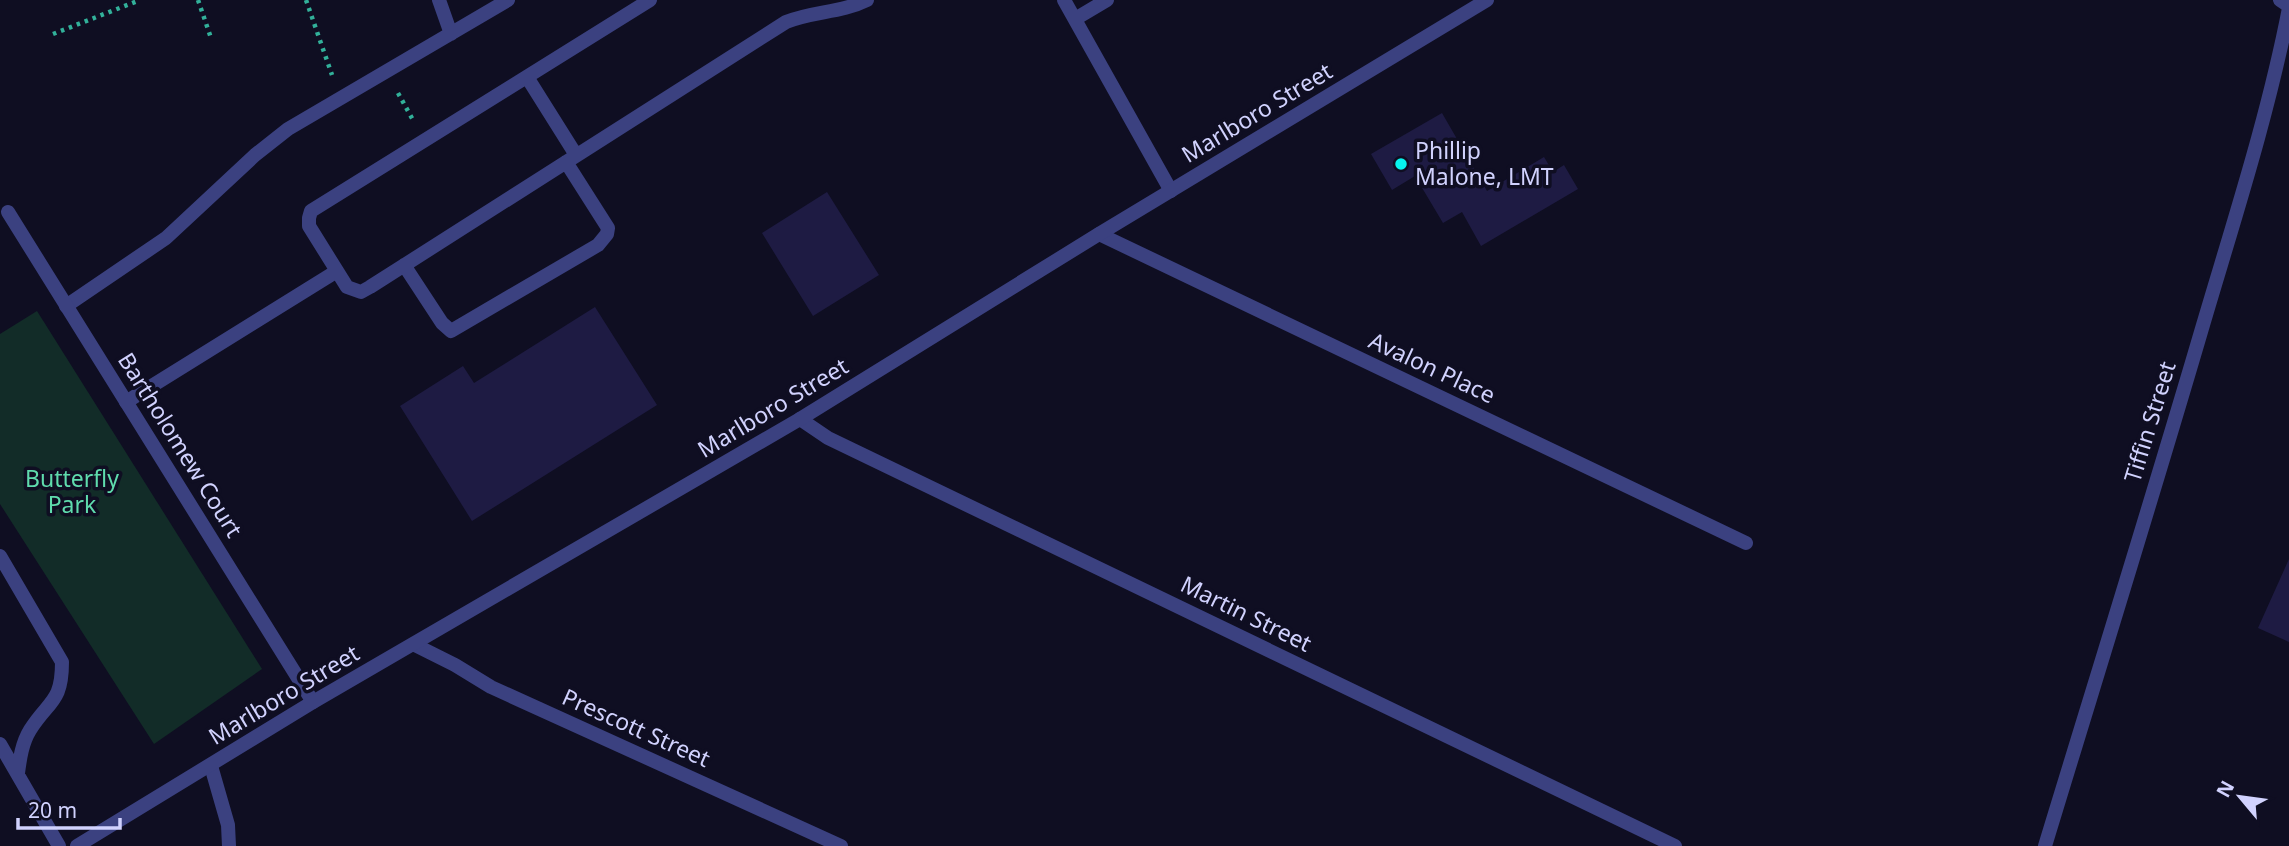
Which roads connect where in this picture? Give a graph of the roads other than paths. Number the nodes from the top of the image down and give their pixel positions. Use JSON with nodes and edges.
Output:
{"nodes":[{"id":1,"x":439,"y":0,"type":"edge"},
{"id":2,"x":508,"y":0,"type":"edge"},
{"id":3,"x":650,"y":0,"type":"edge"},
{"id":4,"x":867,"y":0,"type":"edge"},
{"id":5,"x":1064,"y":0,"type":"edge"},
{"id":6,"x":1107,"y":0,"type":"edge"},
{"id":7,"x":1487,"y":0,"type":"edge"},
{"id":8,"x":2280,"y":0,"type":"edge"},
{"id":9,"x":2289,"y":4,"type":"edge"},
{"id":10,"x":1075,"y":19,"type":"junction"},
{"id":11,"x":451,"y":34,"type":"junction"},
{"id":12,"x":527,"y":77,"type":"junction"},
{"id":13,"x":571,"y":158,"type":"junction"},
{"id":14,"x":1171,"y":191,"type":"junction"},
{"id":15,"x":8,"y":212,"type":"dead end"},
{"id":16,"x":1099,"y":234,"type":"junction"},
{"id":17,"x":404,"y":265,"type":"junction"},
{"id":18,"x":337,"y":271,"type":"junction"},
{"id":19,"x":66,"y":306,"type":"junction"},
{"id":20,"x":126,"y":402,"type":"junction"},
{"id":21,"x":800,"y":419,"type":"junction"},
{"id":22,"x":1745,"y":543,"type":"dead end"},
{"id":23,"x":0,"y":556,"type":"edge"},
{"id":24,"x":415,"y":645,"type":"junction"},
{"id":25,"x":313,"y":702,"type":"junction"},
{"id":26,"x":0,"y":744,"type":"edge"},
{"id":27,"x":211,"y":766,"type":"junction"},
{"id":28,"x":18,"y":773,"type":"junction"},
{"id":29,"x":59,"y":846,"type":"edge"},
{"id":30,"x":77,"y":846,"type":"edge"},
{"id":31,"x":229,"y":846,"type":"edge"},
{"id":32,"x":841,"y":846,"type":"edge"},
{"id":33,"x":1675,"y":846,"type":"edge"},
{"id":34,"x":2045,"y":846,"type":"edge"}],
"edges":[{"from":1,"to":11,"type":"street"},
{"from":2,"to":11,"type":"street"},
{"from":3,"to":12,"type":"street"},
{"from":4,"to":13,"type":"street"},
{"from":5,"to":10,"type":"street"},
{"from":6,"to":10,"type":"street"},
{"from":7,"to":14,"type":"street","name":"Marlboro Street"},
{"from":8,"to":9,"type":"street"},
{"from":9,"to":34,"type":"street","name":"Tiffin Street"},
{"from":10,"to":14,"type":"street"},
{"from":11,"to":19,"type":"street"},
{"from":12,"to":13,"type":"street"},
{"from":12,"to":18,"type":"street"},
{"from":13,"to":17,"type":"street"},
{"from":13,"to":17,"type":"street"},
{"from":14,"to":16,"type":"street","name":"Marlboro Street"},
{"from":15,"to":19,"type":"street","name":"Bartholomew Court"},
{"from":16,"to":21,"type":"street","name":"Marlboro Street"},
{"from":16,"to":22,"type":"street","name":"Avalon Place"},
{"from":17,"to":18,"type":"street"},
{"from":18,"to":20,"type":"street"},
{"from":19,"to":20,"type":"street","name":"Bartholomew Court"},
{"from":20,"to":25,"type":"street","name":"Bartholomew Court"},
{"from":21,"to":24,"type":"street","name":"Marlboro Street"},
{"from":21,"to":33,"type":"street","name":"Martin Street"},
{"from":23,"to":28,"type":"street"},
{"from":24,"to":25,"type":"street","name":"Marlboro Street"},
{"from":24,"to":32,"type":"street","name":"Prescott Street"},
{"from":25,"to":27,"type":"street","name":"Marlboro Street"},
{"from":26,"to":28,"type":"street"},
{"from":27,"to":30,"type":"street","name":"Marlboro Street"},
{"from":27,"to":31,"type":"street"},
{"from":28,"to":29,"type":"street"}]}
